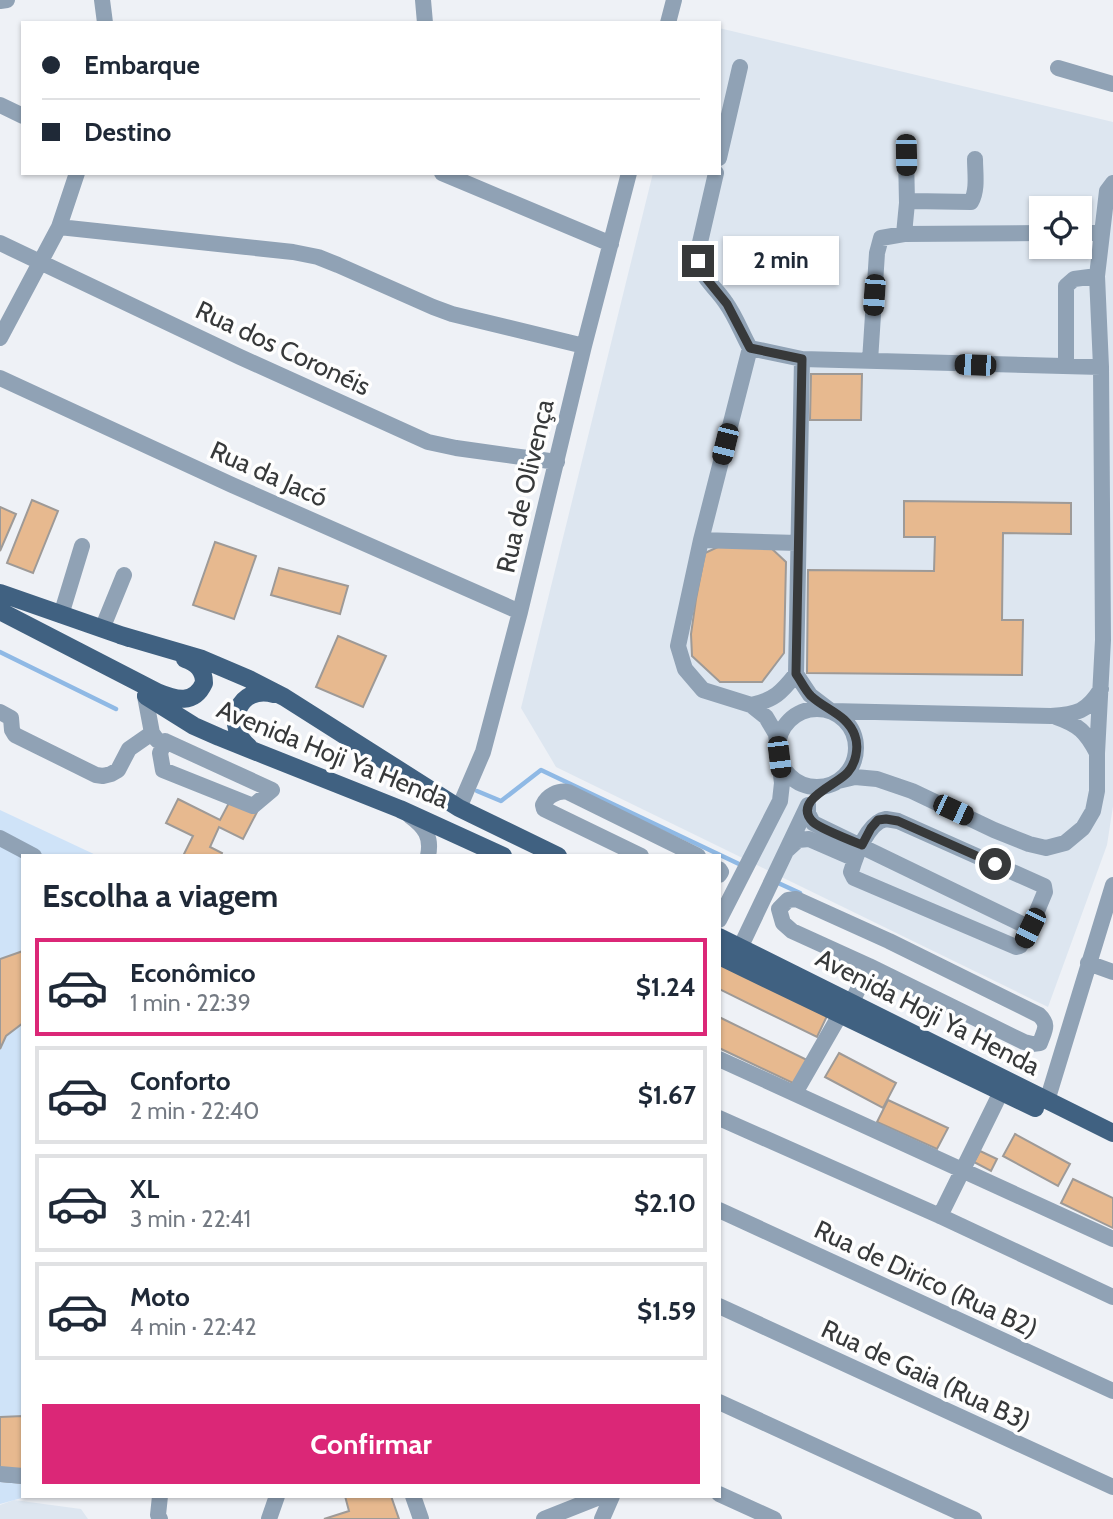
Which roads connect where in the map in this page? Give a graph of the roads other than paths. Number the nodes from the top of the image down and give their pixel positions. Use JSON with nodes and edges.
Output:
{"nodes":[{"id":1,"x":7,"y":0,"type":"edge"},
{"id":2,"x":102,"y":0,"type":"edge"},
{"id":3,"x":423,"y":0,"type":"edge"},
{"id":4,"x":674,"y":0,"type":"edge"},
{"id":5,"x":0,"y":1,"type":"edge"},
{"id":6,"x":105,"y":21,"type":"edge"},
{"id":7,"x":425,"y":21,"type":"edge"},
{"id":8,"x":669,"y":21,"type":"edge"},
{"id":9,"x":740,"y":66,"type":"dead end"},
{"id":10,"x":1058,"y":68,"type":"dead end"},
{"id":11,"x":1113,"y":85,"type":"edge"},
{"id":12,"x":0,"y":105,"type":"edge"},
{"id":13,"x":21,"y":115,"type":"edge"},
{"id":14,"x":721,"y":149,"type":"edge"},
{"id":15,"x":906,"y":155,"type":"dead end"},
{"id":16,"x":975,"y":159,"type":"dead end"},
{"id":17,"x":76,"y":175,"type":"edge"},
{"id":18,"x":447,"y":175,"type":"edge"},
{"id":19,"x":628,"y":175,"type":"edge"},
{"id":20,"x":716,"y":175,"type":"edge"},
{"id":21,"x":1113,"y":183,"type":"edge"},
{"id":22,"x":907,"y":203,"type":"junction"},
{"id":23,"x":59,"y":227,"type":"junction"},
{"id":24,"x":904,"y":233,"type":"junction"},
{"id":25,"x":1029,"y":233,"type":"edge"},
{"id":26,"x":1092,"y":233,"type":"edge"},
{"id":27,"x":1102,"y":233,"type":"junction"},
{"id":28,"x":0,"y":243,"type":"edge"},
{"id":29,"x":611,"y":244,"type":"junction"},
{"id":30,"x":40,"y":261,"type":"junction"},
{"id":31,"x":1097,"y":276,"type":"junction"},
{"id":32,"x":0,"y":338,"type":"edge"},
{"id":33,"x":584,"y":346,"type":"junction"},
{"id":34,"x":750,"y":348,"type":"junction"},
{"id":35,"x":802,"y":359,"type":"junction"},
{"id":36,"x":870,"y":362,"type":"junction"},
{"id":37,"x":1066,"y":366,"type":"junction"},
{"id":38,"x":1101,"y":367,"type":"junction"},
{"id":39,"x":0,"y":377,"type":"edge"},
{"id":40,"x":557,"y":462,"type":"junction"},
{"id":41,"x":701,"y":540,"type":"junction"},
{"id":42,"x":798,"y":543,"type":"junction"},
{"id":43,"x":82,"y":545,"type":"dead end"},
{"id":44,"x":124,"y":575,"type":"dead end"},
{"id":45,"x":0,"y":593,"type":"edge"},
{"id":46,"x":0,"y":611,"type":"edge"},
{"id":47,"x":520,"y":612,"type":"junction"},
{"id":48,"x":61,"y":615,"type":"junction"},
{"id":49,"x":102,"y":629,"type":"junction"},
{"id":50,"x":120,"y":635,"type":"junction"},
{"id":51,"x":92,"y":659,"type":"junction"},
{"id":52,"x":796,"y":674,"type":"junction"},
{"id":53,"x":1101,"y":689,"type":"junction"},
{"id":54,"x":145,"y":696,"type":"junction"},
{"id":55,"x":284,"y":697,"type":"junction"},
{"id":56,"x":751,"y":705,"type":"junction"},
{"id":57,"x":831,"y":711,"type":"junction"},
{"id":58,"x":0,"y":712,"type":"edge"},
{"id":59,"x":1051,"y":716,"type":"junction"},
{"id":60,"x":152,"y":733,"type":"junction"},
{"id":61,"x":162,"y":748,"type":"junction"},
{"id":62,"x":255,"y":752,"type":"junction"},
{"id":63,"x":1097,"y":753,"type":"junction"},
{"id":64,"x":779,"y":757,"type":"junction"},
{"id":65,"x":834,"y":783,"type":"junction"},
{"id":66,"x":808,"y":806,"type":"junction"},
{"id":67,"x":400,"y":808,"type":"junction"},
{"id":68,"x":459,"y":808,"type":"junction"},
{"id":69,"x":0,"y":838,"type":"edge"},
{"id":70,"x":469,"y":849,"type":"edge"},
{"id":71,"x":785,"y":852,"type":"junction"},
{"id":72,"x":858,"y":852,"type":"junction"},
{"id":73,"x":30,"y":854,"type":"edge"},
{"id":74,"x":428,"y":854,"type":"edge"},
{"id":75,"x":493,"y":854,"type":"edge"},
{"id":76,"x":554,"y":854,"type":"edge"},
{"id":77,"x":633,"y":854,"type":"edge"},
{"id":78,"x":694,"y":854,"type":"edge"},
{"id":79,"x":1113,"y":884,"type":"edge"},
{"id":80,"x":721,"y":916,"type":"edge"},
{"id":81,"x":1030,"y":928,"type":"junction"},
{"id":82,"x":721,"y":938,"type":"edge"},
{"id":83,"x":740,"y":948,"type":"junction"},
{"id":84,"x":721,"y":957,"type":"edge"},
{"id":85,"x":1088,"y":963,"type":"junction"},
{"id":86,"x":869,"y":966,"type":"junction"},
{"id":87,"x":1113,"y":972,"type":"edge"},
{"id":88,"x":846,"y":1008,"type":"junction"},
{"id":89,"x":721,"y":1060,"type":"edge"},
{"id":90,"x":1001,"y":1092,"type":"junction"},
{"id":91,"x":795,"y":1093,"type":"junction"},
{"id":92,"x":1047,"y":1101,"type":"junction"},
{"id":93,"x":721,"y":1119,"type":"edge"},
{"id":94,"x":1113,"y":1133,"type":"edge"},
{"id":95,"x":1113,"y":1145,"type":"edge"},
{"id":96,"x":963,"y":1170,"type":"junction"},
{"id":97,"x":721,"y":1211,"type":"edge"},
{"id":98,"x":940,"y":1216,"type":"junction"},
{"id":99,"x":1113,"y":1239,"type":"edge"},
{"id":100,"x":1113,"y":1297,"type":"edge"},
{"id":101,"x":721,"y":1307,"type":"edge"},
{"id":102,"x":1113,"y":1391,"type":"edge"},
{"id":103,"x":721,"y":1403,"type":"edge"},
{"id":104,"x":0,"y":1474,"type":"edge"},
{"id":105,"x":21,"y":1476,"type":"edge"},
{"id":106,"x":1113,"y":1487,"type":"edge"},
{"id":107,"x":721,"y":1495,"type":"edge"},
{"id":108,"x":160,"y":1498,"type":"edge"},
{"id":109,"x":276,"y":1498,"type":"edge"},
{"id":110,"x":414,"y":1498,"type":"edge"},
{"id":111,"x":597,"y":1498,"type":"edge"},
{"id":112,"x":611,"y":1498,"type":"edge"},
{"id":113,"x":160,"y":1519,"type":"edge"},
{"id":114,"x":269,"y":1519,"type":"edge"},
{"id":115,"x":421,"y":1519,"type":"edge"},
{"id":116,"x":544,"y":1519,"type":"edge"},
{"id":117,"x":603,"y":1519,"type":"edge"},
{"id":118,"x":774,"y":1519,"type":"edge"},
{"id":119,"x":974,"y":1519,"type":"edge"}],
"edges":[{"from":1,"to":5,"type":"street"},
{"from":2,"to":6,"type":"street"},
{"from":3,"to":7,"type":"street"},
{"from":4,"to":8,"type":"street"},
{"from":9,"to":14,"type":"street"},
{"from":10,"to":11,"type":"street"},
{"from":12,"to":13,"type":"street"},
{"from":15,"to":22,"type":"street"},
{"from":16,"to":22,"type":"street"},
{"from":17,"to":23,"type":"street"},
{"from":18,"to":29,"type":"street"},
{"from":19,"to":29,"type":"street","name":"Rua de Olivença"},
{"from":20,"to":34,"type":"street"},
{"from":21,"to":27,"type":"street"},
{"from":22,"to":24,"type":"street"},
{"from":23,"to":30,"type":"street"},
{"from":23,"to":33,"type":"street"},
{"from":24,"to":25,"type":"street"},
{"from":24,"to":36,"type":"street"},
{"from":26,"to":27,"type":"street"},
{"from":27,"to":31,"type":"street"},
{"from":28,"to":30,"type":"street","name":"Rua dos Coronéis"},
{"from":29,"to":33,"type":"street","name":"Rua de Olivença"},
{"from":30,"to":32,"type":"street"},
{"from":30,"to":40,"type":"street","name":"Rua dos Coronéis"},
{"from":31,"to":37,"type":"street"},
{"from":31,"to":38,"type":"street"},
{"from":33,"to":40,"type":"street","name":"Rua de Olivença"},
{"from":34,"to":35,"type":"street"},
{"from":34,"to":41,"type":"street"},
{"from":35,"to":36,"type":"street"},
{"from":35,"to":42,"type":"street"},
{"from":36,"to":37,"type":"street"},
{"from":37,"to":38,"type":"street"},
{"from":38,"to":53,"type":"street"},
{"from":39,"to":47,"type":"street","name":"Rua da Jacó"},
{"from":40,"to":47,"type":"street","name":"Rua de Olivença"},
{"from":41,"to":42,"type":"street"},
{"from":41,"to":56,"type":"street"},
{"from":42,"to":52,"type":"street"},
{"from":43,"to":48,"type":"street"},
{"from":44,"to":49,"type":"street"},
{"from":45,"to":48,"type":"main road"},
{"from":46,"to":51,"type":"main road"},
{"from":47,"to":68,"type":"street","name":"Rua de Olivença"},
{"from":48,"to":49,"type":"main road"},
{"from":49,"to":50,"type":"main road"},
{"from":50,"to":51,"type":"main road"},
{"from":50,"to":55,"type":"main road","name":"Avenida Hoji Ya Henda"},
{"from":51,"to":54,"type":"main road","name":"Avenida Hoji Ya Henda"},
{"from":52,"to":56,"type":"street"},
{"from":52,"to":57,"type":"street"},
{"from":53,"to":59,"type":"street"},
{"from":53,"to":63,"type":"street"},
{"from":54,"to":60,"type":"street"},
{"from":54,"to":62,"type":"main road","name":"Avenida Hoji Ya Henda"},
{"from":55,"to":62,"type":"main road"},
{"from":55,"to":68,"type":"main road","name":"Avenida Hoji Ya Henda"},
{"from":56,"to":64,"type":"street"},
{"from":57,"to":59,"type":"street"},
{"from":57,"to":64,"type":"street"},
{"from":57,"to":65,"type":"street"},
{"from":58,"to":60,"type":"street"},
{"from":59,"to":63,"type":"street"},
{"from":60,"to":61,"type":"street"},
{"from":61,"to":61,"type":"street"},
{"from":62,"to":67,"type":"main road","name":"Avenida Hoji Ya Henda"},
{"from":63,"to":65,"type":"street"},
{"from":64,"to":65,"type":"street"},
{"from":64,"to":80,"type":"street"},
{"from":65,"to":66,"type":"street"},
{"from":66,"to":71,"type":"street"},
{"from":66,"to":72,"type":"street"},
{"from":67,"to":70,"type":"main road","name":"Avenida Hoji Ya Henda"},
{"from":67,"to":74,"type":"street"},
{"from":68,"to":76,"type":"main road","name":"Avenida Hoji Ya Henda"},
{"from":69,"to":73,"type":"street"},
{"from":70,"to":75,"type":"main road","name":"Avenida Hoji Ya Henda"},
{"from":71,"to":72,"type":"street"},
{"from":71,"to":83,"type":"street"},
{"from":72,"to":81,"type":"street"},
{"from":72,"to":81,"type":"street"},
{"from":72,"to":81,"type":"street"},
{"from":77,"to":78,"type":"street"},
{"from":79,"to":85,"type":"street"},
{"from":82,"to":83,"type":"main road","name":"Avenida Hoji Ya Henda"},
{"from":83,"to":88,"type":"main road","name":"Avenida Hoji Ya Henda"},
{"from":84,"to":88,"type":"main road","name":"Avenida Hoji Ya Henda"},
{"from":85,"to":87,"type":"street"},
{"from":85,"to":92,"type":"street"},
{"from":86,"to":86,"type":"street"},
{"from":86,"to":88,"type":"street"},
{"from":88,"to":90,"type":"main road","name":"Avenida Hoji Ya Henda"},
{"from":88,"to":91,"type":"street"},
{"from":88,"to":92,"type":"main road","name":"Avenida Hoji Ya Henda"},
{"from":89,"to":91,"type":"street"},
{"from":90,"to":95,"type":"main road","name":"Avenida Hoji Ya Henda"},
{"from":90,"to":96,"type":"street"},
{"from":91,"to":96,"type":"street"},
{"from":92,"to":94,"type":"main road","name":"Avenida Hoji Ya Henda"},
{"from":93,"to":98,"type":"street"},
{"from":96,"to":98,"type":"street"},
{"from":96,"to":99,"type":"street"},
{"from":97,"to":102,"type":"street","name":"Rua de Dirico (Rua B2)"},
{"from":98,"to":100,"type":"street"},
{"from":101,"to":106,"type":"street","name":"Rua de Gaia (Rua B3)"},
{"from":103,"to":119,"type":"street"},
{"from":104,"to":105,"type":"street"},
{"from":107,"to":118,"type":"street"},
{"from":108,"to":113,"type":"street"},
{"from":109,"to":114,"type":"street"},
{"from":110,"to":115,"type":"street"},
{"from":111,"to":116,"type":"street"},
{"from":112,"to":117,"type":"street"}]}
